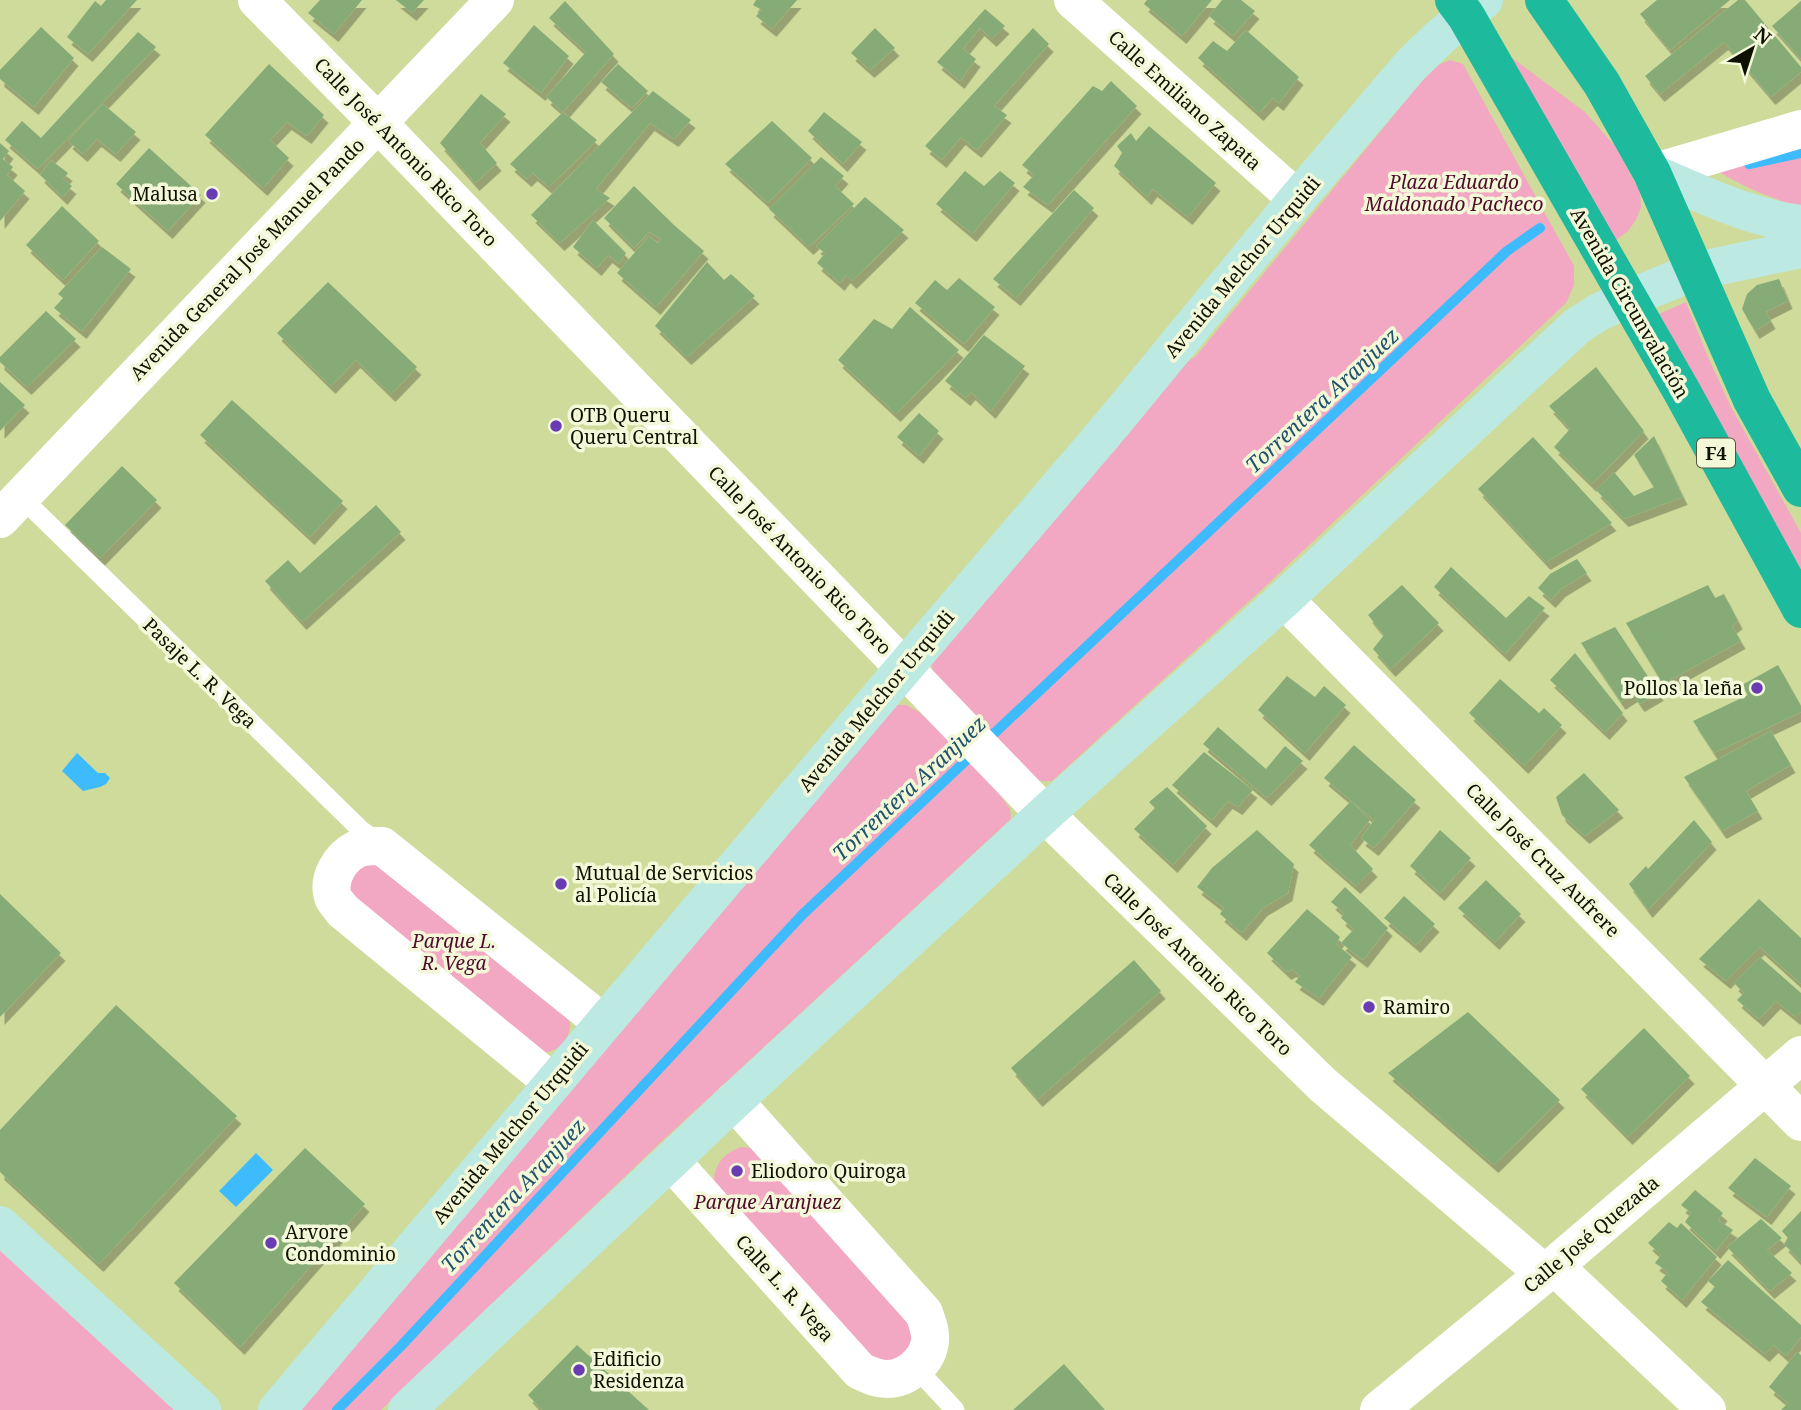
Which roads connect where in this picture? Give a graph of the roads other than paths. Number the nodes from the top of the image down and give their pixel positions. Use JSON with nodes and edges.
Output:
{"nodes":[{"id":1,"x":257,"y":0,"type":"edge"},
{"id":2,"x":495,"y":0,"type":"edge"},
{"id":3,"x":1073,"y":0,"type":"edge"},
{"id":4,"x":1544,"y":0,"type":"edge"},
{"id":5,"x":1468,"y":5,"type":"edge"},
{"id":6,"x":377,"y":122,"type":"junction"},
{"id":7,"x":1801,"y":129,"type":"edge"},
{"id":8,"x":1652,"y":173,"type":"junction"},
{"id":9,"x":1297,"y":199,"type":"junction"},
{"id":10,"x":1801,"y":224,"type":"edge"},
{"id":11,"x":1801,"y":249,"type":"edge"},
{"id":12,"x":1696,"y":271,"type":"junction"},
{"id":13,"x":1628,"y":299,"type":"junction"},
{"id":14,"x":1801,"y":488,"type":"edge"},
{"id":15,"x":10,"y":508,"type":"edge"},
{"id":16,"x":1284,"y":599,"type":"junction"},
{"id":17,"x":1801,"y":609,"type":"edge"},
{"id":18,"x":904,"y":668,"type":"junction"},
{"id":19,"x":1045,"y":814,"type":"junction"},
{"id":20,"x":382,"y":846,"type":"junction"},
{"id":21,"x":603,"y":1023,"type":"junction"},
{"id":22,"x":1801,"y":1055,"type":"edge"},
{"id":23,"x":553,"y":1083,"type":"junction"},
{"id":24,"x":1765,"y":1085,"type":"junction"},
{"id":25,"x":734,"y":1101,"type":"junction"},
{"id":26,"x":1801,"y":1122,"type":"edge"},
{"id":27,"x":671,"y":1161,"type":"junction"},
{"id":28,"x":0,"y":1225,"type":"edge"},
{"id":29,"x":1550,"y":1270,"type":"junction"},
{"id":30,"x":916,"y":1368,"type":"junction"},
{"id":31,"x":202,"y":1410,"type":"edge"},
{"id":32,"x":277,"y":1410,"type":"edge"},
{"id":33,"x":407,"y":1410,"type":"edge"},
{"id":34,"x":955,"y":1410,"type":"edge"},
{"id":35,"x":1379,"y":1410,"type":"edge"},
{"id":36,"x":1707,"y":1410,"type":"edge"}],
"edges":[{"from":1,"to":6,"type":"street","name":"Calle José Antonio Rico Toro"},
{"from":2,"to":6,"type":"street","name":"Avenida General José Manuel Pando"},
{"from":3,"to":9,"type":"street","name":"Calle Emiliano Zapata"},
{"from":4,"to":8,"type":"highway"},
{"from":5,"to":9,"type":"main road","name":"Avenida Melchor Urquidi"},
{"from":5,"to":13,"type":"highway","name":"Avenida Circunvalación","number":"F4"},
{"from":6,"to":15,"type":"street","name":"Avenida General José Manuel Pando"},
{"from":6,"to":18,"type":"street","name":"Calle José Antonio Rico Toro"},
{"from":7,"to":8,"type":"street"},
{"from":8,"to":10,"type":"main road"},
{"from":8,"to":12,"type":"highway"},
{"from":9,"to":18,"type":"main road","name":"Avenida Melchor Urquidi"},
{"from":11,"to":12,"type":"main road"},
{"from":12,"to":13,"type":"main road"},
{"from":12,"to":14,"type":"highway"},
{"from":13,"to":16,"type":"main road"},
{"from":13,"to":17,"type":"highway","name":"Avenida Circunvalación","number":"F4"},
{"from":15,"to":20,"type":"lane","name":"Pasaje L. R. Vega"},
{"from":16,"to":19,"type":"main road"},
{"from":16,"to":24,"type":"street","name":"Calle José Cruz Aufrere"},
{"from":18,"to":19,"type":"street","name":"Calle José Antonio Rico Toro"},
{"from":18,"to":21,"type":"main road","name":"Avenida Melchor Urquidi"},
{"from":19,"to":25,"type":"main road"},
{"from":19,"to":29,"type":"street","name":"Calle José Antonio Rico Toro"},
{"from":20,"to":21,"type":"street"},
{"from":20,"to":23,"type":"street"},
{"from":21,"to":23,"type":"main road","name":"Avenida Melchor Urquidi"},
{"from":22,"to":24,"type":"street","name":"Calle José Quezada"},
{"from":23,"to":32,"type":"main road","name":"Avenida Melchor Urquidi"},
{"from":24,"to":26,"type":"street","name":"Calle José Cruz Aufrere"},
{"from":24,"to":29,"type":"street","name":"Calle José Quezada"},
{"from":25,"to":27,"type":"main road"},
{"from":25,"to":30,"type":"street"},
{"from":27,"to":30,"type":"street","name":"Calle L. R. Vega"},
{"from":27,"to":33,"type":"main road"},
{"from":28,"to":31,"type":"main road"},
{"from":29,"to":35,"type":"street","name":"Calle José Quezada"},
{"from":29,"to":36,"type":"street","name":"Calle José Antonio Rico Toro"},
{"from":30,"to":34,"type":"lane"}]}
